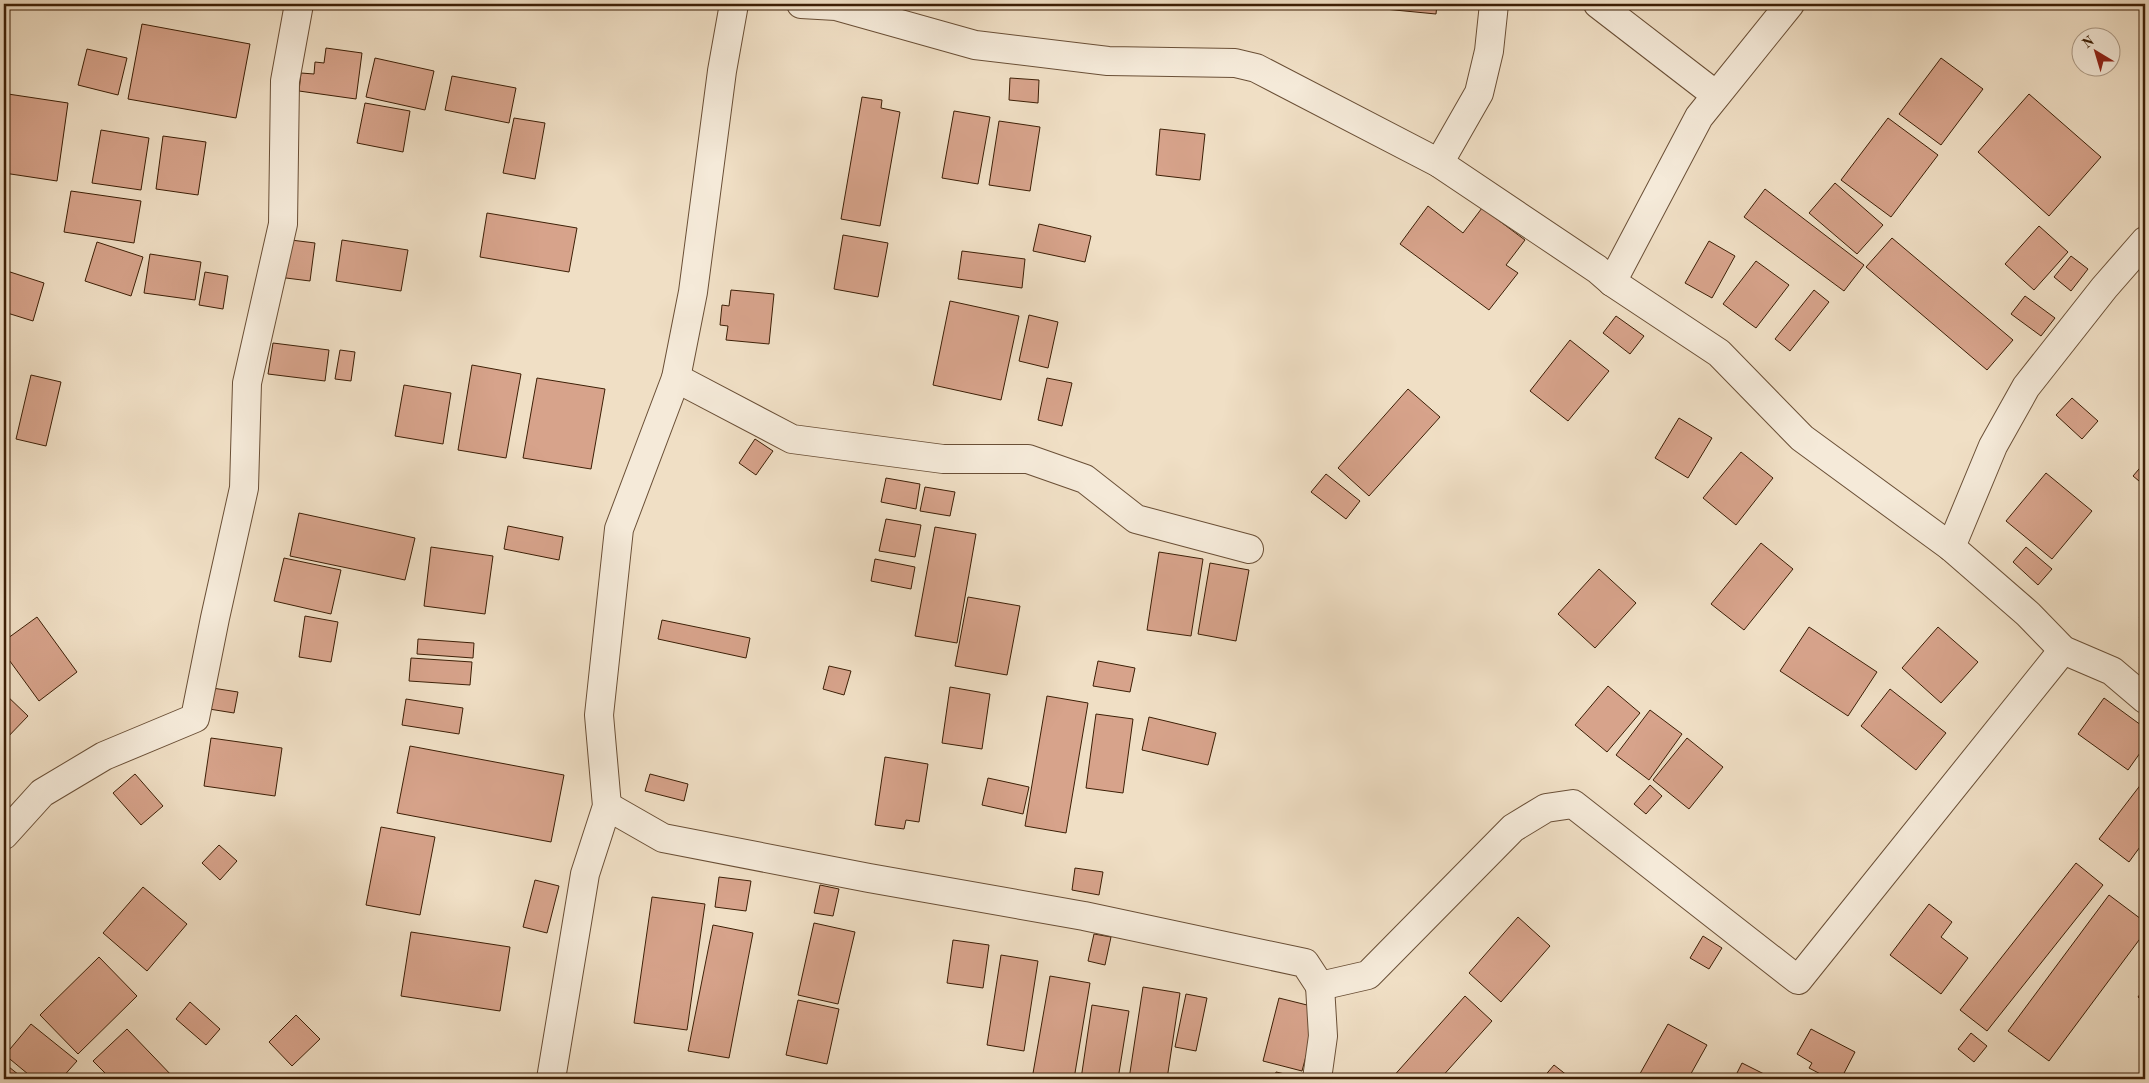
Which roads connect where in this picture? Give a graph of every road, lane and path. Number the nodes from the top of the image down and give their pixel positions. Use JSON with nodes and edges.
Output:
{"nodes":[{"id":1,"x":300,"y":4,"type":"edge"},
{"id":2,"x":734,"y":4,"type":"edge"},
{"id":3,"x":801,"y":4,"type":"edge"},
{"id":4,"x":1494,"y":4,"type":"edge"},
{"id":5,"x":1598,"y":4,"type":"edge"},
{"id":6,"x":1790,"y":4,"type":"edge"},
{"id":7,"x":1716,"y":95,"type":"junction"},
{"id":8,"x":1439,"y":163,"type":"junction"},
{"id":9,"x":2145,"y":241,"type":"edge"},
{"id":10,"x":1612,"y":282,"type":"junction"},
{"id":11,"x":676,"y":378,"type":"junction"},
{"id":12,"x":1951,"y":547,"type":"junction"},
{"id":13,"x":1249,"y":549,"type":"dead end"},
{"id":14,"x":2063,"y":650,"type":"junction"},
{"id":15,"x":2145,"y":700,"type":"edge"},
{"id":16,"x":607,"y":806,"type":"junction"},
{"id":17,"x":4,"y":835,"type":"edge"},
{"id":18,"x":1320,"y":986,"type":"junction"},
{"id":19,"x":551,"y":1079,"type":"edge"},
{"id":20,"x":1317,"y":1079,"type":"edge"}],
"edges":[{"from":1,"to":17,"type":"street"},
{"from":2,"to":11,"type":"street"},
{"from":3,"to":8,"type":"street"},
{"from":4,"to":8,"type":"street"},
{"from":5,"to":7,"type":"street"},
{"from":6,"to":7,"type":"street"},
{"from":7,"to":10,"type":"street"},
{"from":8,"to":10,"type":"street"},
{"from":9,"to":12,"type":"street"},
{"from":10,"to":12,"type":"street"},
{"from":11,"to":13,"type":"street"},
{"from":11,"to":16,"type":"street"},
{"from":12,"to":14,"type":"street"},
{"from":14,"to":15,"type":"street"},
{"from":14,"to":18,"type":"street"},
{"from":16,"to":18,"type":"street"},
{"from":16,"to":19,"type":"street"},
{"from":18,"to":20,"type":"street"}]}
